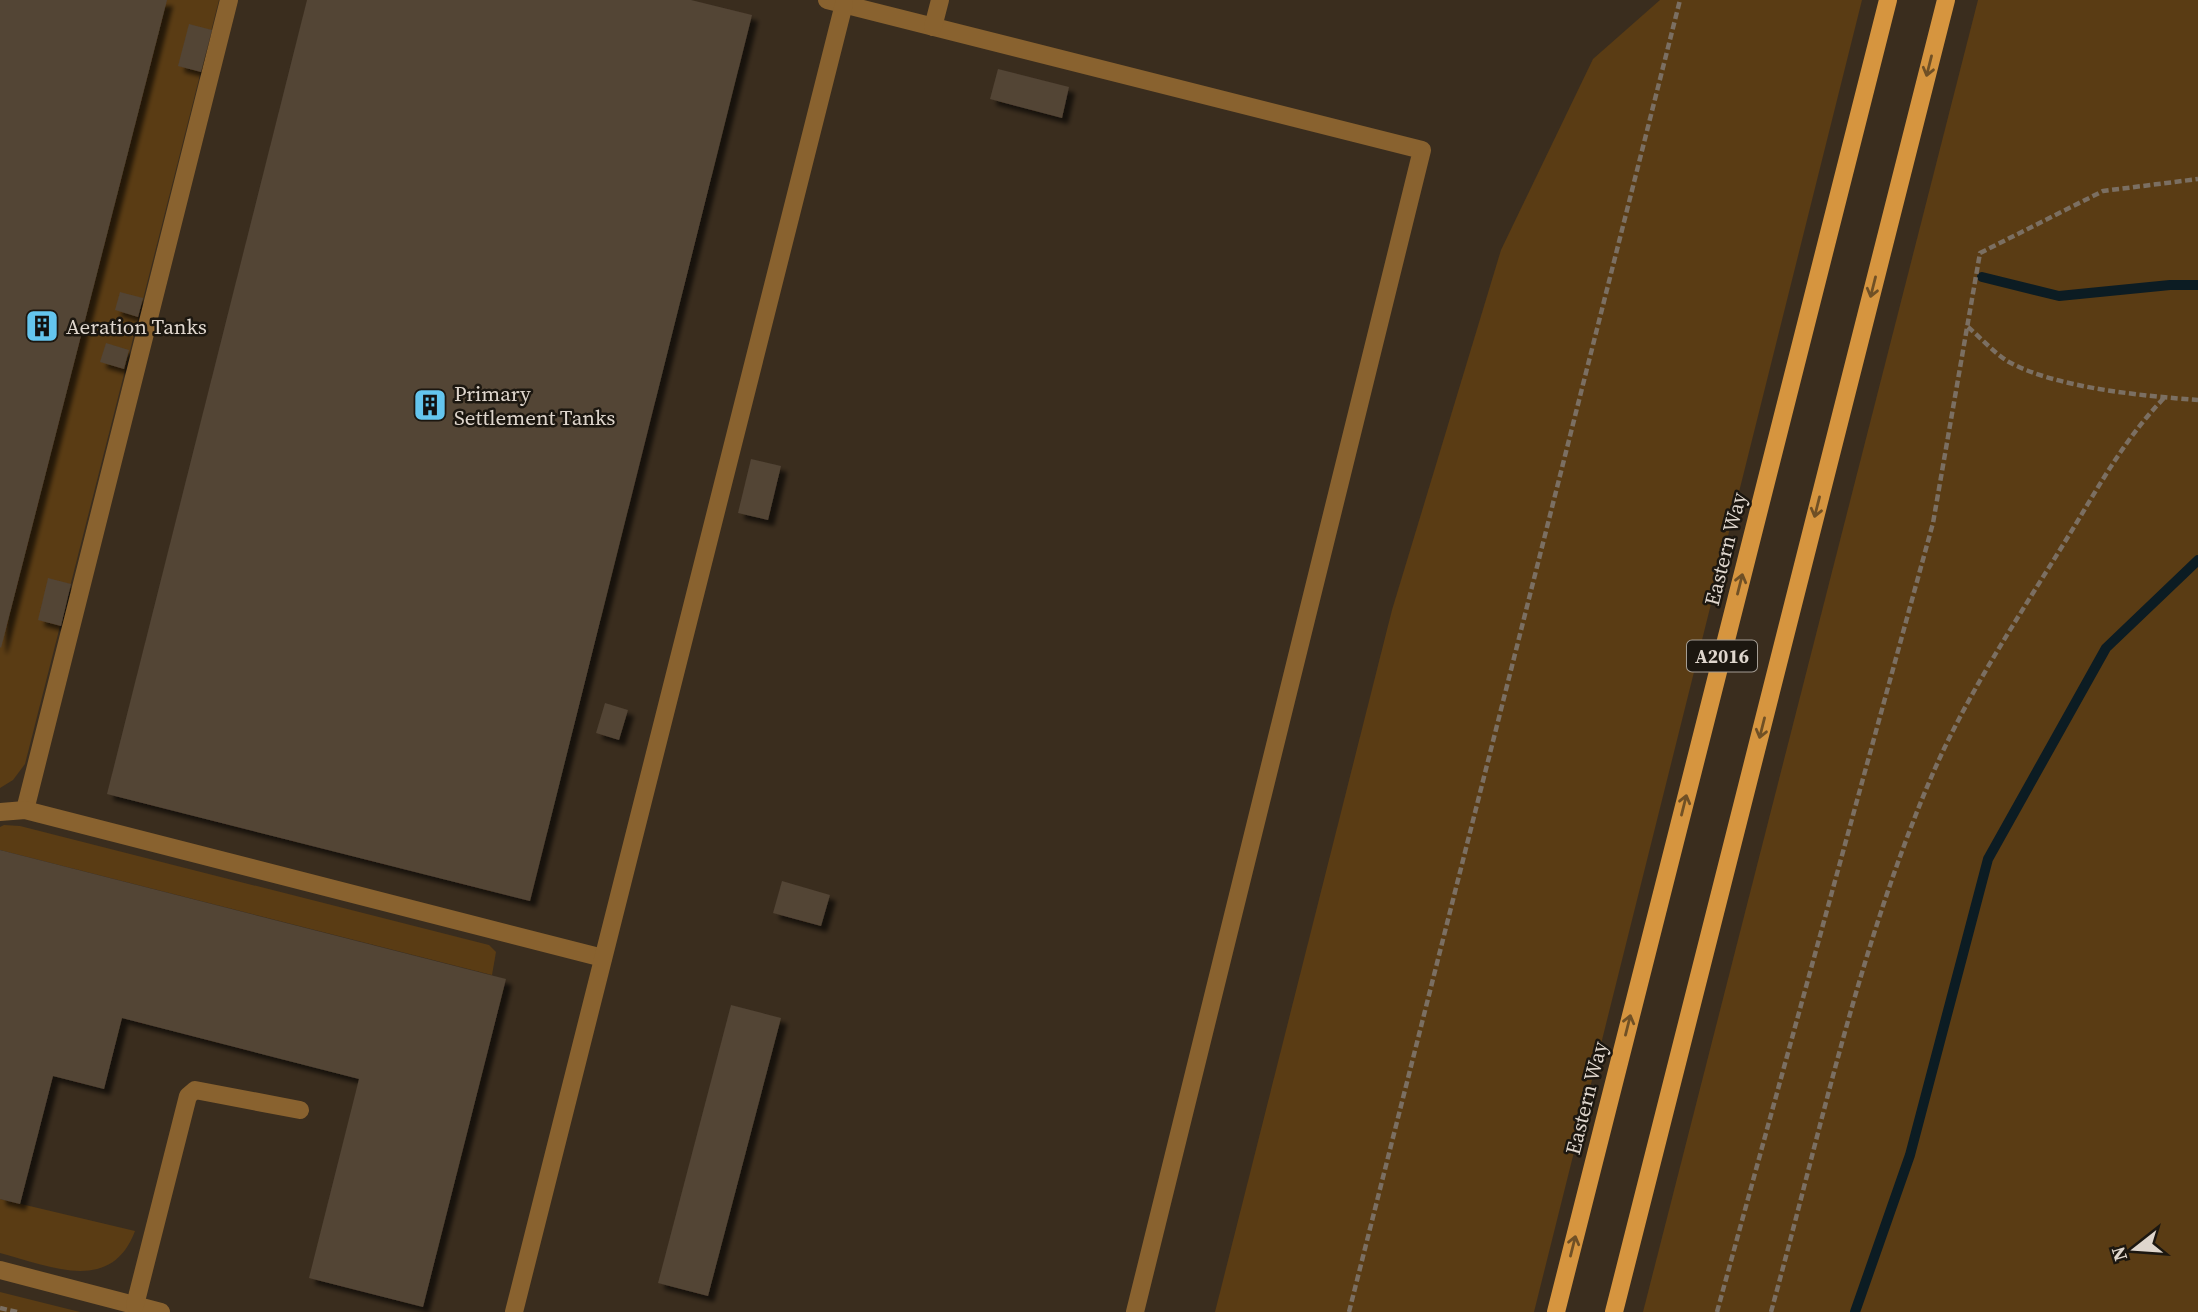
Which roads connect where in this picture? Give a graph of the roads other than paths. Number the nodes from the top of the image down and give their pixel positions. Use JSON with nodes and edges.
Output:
{"nodes":[{"id":1,"x":229,"y":0,"type":"edge"},
{"id":2,"x":940,"y":0,"type":"edge"},
{"id":3,"x":1888,"y":0,"type":"edge"},
{"id":4,"x":1946,"y":0,"type":"edge"},
{"id":5,"x":836,"y":2,"type":"edge"},
{"id":6,"x":933,"y":27,"type":"junction"},
{"id":7,"x":25,"y":810,"type":"junction"},
{"id":8,"x":0,"y":812,"type":"edge"},
{"id":9,"x":603,"y":958,"type":"junction"},
{"id":10,"x":300,"y":1110,"type":"dead end"},
{"id":11,"x":0,"y":1270,"type":"edge"},
{"id":12,"x":135,"y":1305,"type":"junction"},
{"id":13,"x":161,"y":1312,"type":"edge"},
{"id":14,"x":514,"y":1312,"type":"edge"},
{"id":15,"x":1135,"y":1312,"type":"edge"},
{"id":16,"x":1556,"y":1312,"type":"edge"},
{"id":17,"x":1614,"y":1312,"type":"edge"}],
"edges":[{"from":1,"to":7,"type":"lane"},
{"from":2,"to":6,"type":"lane"},
{"from":16,"to":3,"type":"main road","name":"Eastern Way","number":"A2016","one_way":true},
{"from":4,"to":17,"type":"main road","number":"A2016","one_way":true},
{"from":5,"to":6,"type":"lane"},
{"from":5,"to":9,"type":"lane"},
{"from":6,"to":15,"type":"lane"},
{"from":7,"to":8,"type":"lane"},
{"from":7,"to":9,"type":"lane"},
{"from":9,"to":14,"type":"lane"},
{"from":10,"to":12,"type":"lane"},
{"from":11,"to":12,"type":"lane"},
{"from":12,"to":13,"type":"lane"}]}
